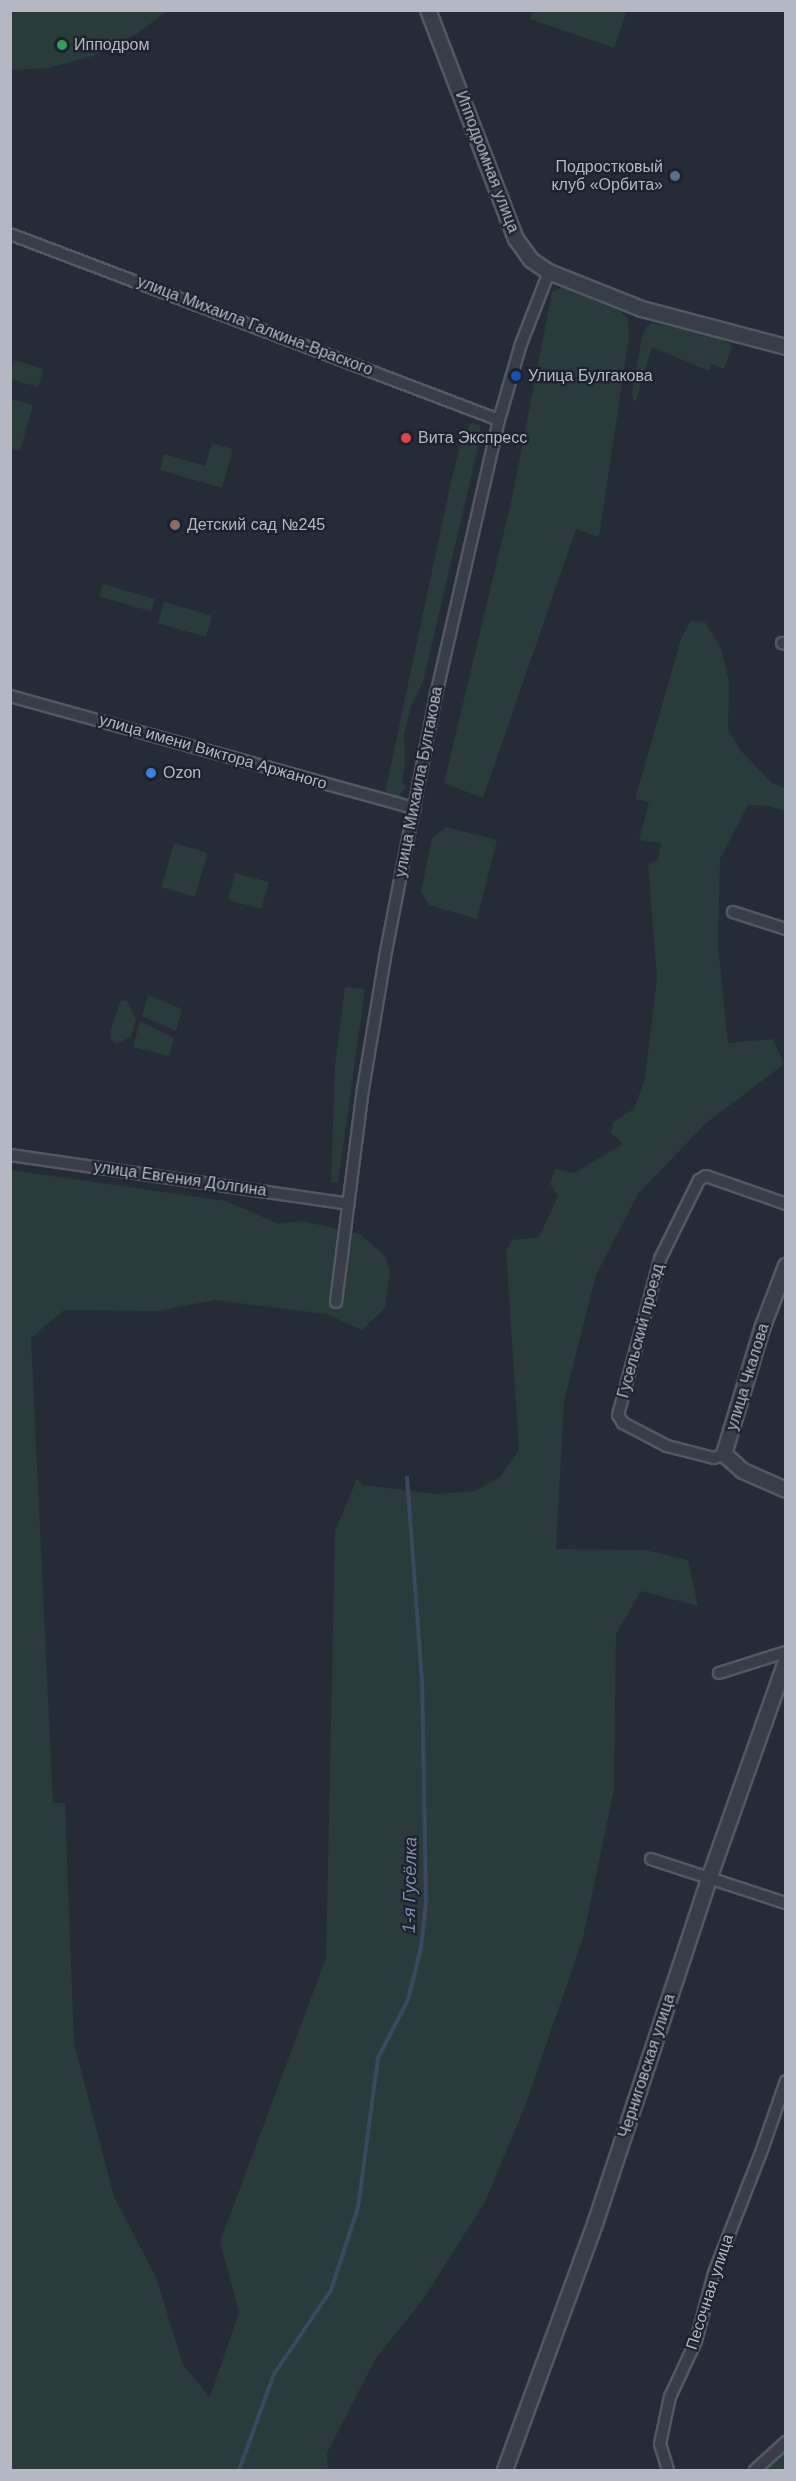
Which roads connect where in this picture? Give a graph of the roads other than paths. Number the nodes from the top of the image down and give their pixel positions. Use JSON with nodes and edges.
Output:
{"nodes":[{"id":1,"x":428,"y":10,"type":"edge"},
{"id":2,"x":10,"y":234,"type":"edge"},
{"id":3,"x":549,"y":272,"type":"junction"},
{"id":4,"x":786,"y":347,"type":"edge"},
{"id":5,"x":499,"y":420,"type":"junction"},
{"id":6,"x":10,"y":696,"type":"edge"},
{"id":7,"x":415,"y":808,"type":"junction"},
{"id":8,"x":733,"y":912,"type":"dead end"},
{"id":9,"x":786,"y":929,"type":"edge"},
{"id":10,"x":10,"y":1155,"type":"edge"},
{"id":11,"x":348,"y":1203,"type":"junction"},
{"id":12,"x":786,"y":1204,"type":"edge"},
{"id":13,"x":786,"y":1266,"type":"edge"},
{"id":14,"x":336,"y":1302,"type":"dead end"},
{"id":15,"x":724,"y":1454,"type":"junction"},
{"id":16,"x":786,"y":1490,"type":"edge"},
{"id":17,"x":786,"y":1652,"type":"edge"},
{"id":18,"x":786,"y":1660,"type":"edge"},
{"id":19,"x":719,"y":1673,"type":"dead end"},
{"id":20,"x":651,"y":1859,"type":"dead end"},
{"id":21,"x":709,"y":1879,"type":"junction"},
{"id":22,"x":786,"y":1903,"type":"edge"},
{"id":23,"x":786,"y":2081,"type":"edge"},
{"id":24,"x":786,"y":2442,"type":"edge"},
{"id":25,"x":505,"y":2470,"type":"edge"},
{"id":26,"x":668,"y":2470,"type":"edge"},
{"id":27,"x":755,"y":2470,"type":"edge"}],
"edges":[{"from":1,"to":3,"type":"street","name":"Ипподромная улица"},
{"from":2,"to":5,"type":"street","name":"улица Михаила Галкина-Враского"},
{"from":3,"to":4,"type":"street","name":"Ипподромная улица"},
{"from":3,"to":5,"type":"street","name":"улица Михаила Булгакова"},
{"from":5,"to":7,"type":"street","name":"улица Михаила Булгакова"},
{"from":6,"to":7,"type":"street","name":"улица имени Виктора Аржаного"},
{"from":7,"to":11,"type":"street","name":"улица Михаила Булгакова"},
{"from":8,"to":9,"type":"street"},
{"from":10,"to":11,"type":"street","name":"улица Евгения Долгина"},
{"from":11,"to":14,"type":"street","name":"улица Михаила Булгакова"},
{"from":12,"to":15,"type":"street","name":"Гусельский проезд"},
{"from":13,"to":15,"type":"street","name":"улица Чкалова"},
{"from":15,"to":16,"type":"street"},
{"from":17,"to":19,"type":"street"},
{"from":18,"to":21,"type":"street","name":"Черниговская улица"},
{"from":20,"to":21,"type":"street"},
{"from":21,"to":22,"type":"street"},
{"from":21,"to":25,"type":"street","name":"Черниговская улица"},
{"from":23,"to":26,"type":"street","name":"Песочная улица"},
{"from":24,"to":27,"type":"street"}]}
